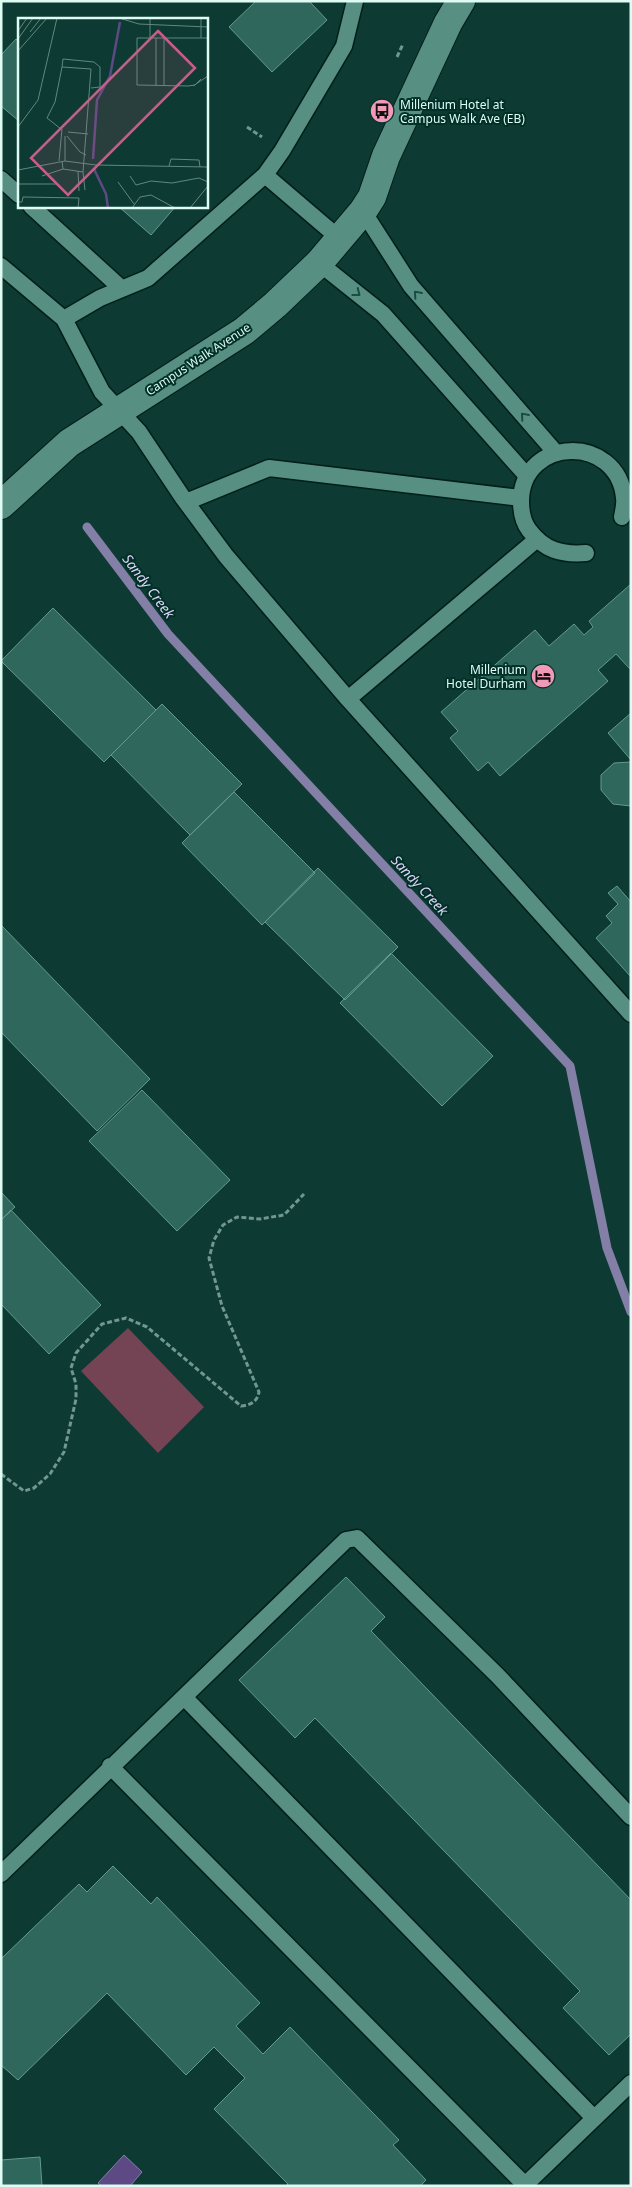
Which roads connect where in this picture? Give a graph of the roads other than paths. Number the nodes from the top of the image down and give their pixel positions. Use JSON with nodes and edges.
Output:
{"nodes":[{"id":1,"x":356,"y":1,"type":"edge"},
{"id":2,"x":461,"y":1,"type":"edge"},
{"id":3,"x":265,"y":175,"type":"junction"},
{"id":4,"x":1,"y":179,"type":"edge"},
{"id":5,"x":18,"y":194,"type":"edge"},
{"id":6,"x":33,"y":208,"type":"edge"},
{"id":7,"x":363,"y":211,"type":"junction"},
{"id":8,"x":340,"y":239,"type":"junction"},
{"id":9,"x":319,"y":263,"type":"junction"},
{"id":10,"x":1,"y":266,"type":"edge"},
{"id":11,"x":122,"y":288,"type":"junction"},
{"id":12,"x":64,"y":320,"type":"junction"},
{"id":13,"x":118,"y":411,"type":"junction"},
{"id":14,"x":556,"y":453,"type":"junction"},
{"id":15,"x":527,"y":476,"type":"junction"},
{"id":16,"x":521,"y":498,"type":"junction"},
{"id":17,"x":186,"y":502,"type":"junction"},
{"id":18,"x":1,"y":505,"type":"edge"},
{"id":19,"x":625,"y":510,"type":"edge"},
{"id":20,"x":536,"y":540,"type":"junction"},
{"id":21,"x":586,"y":552,"type":"dead end"},
{"id":22,"x":348,"y":699,"type":"junction"},
{"id":23,"x":631,"y":1014,"type":"edge"},
{"id":24,"x":184,"y":1698,"type":"junction"},
{"id":25,"x":110,"y":1766,"type":"junction"},
{"id":26,"x":631,"y":1817,"type":"edge"},
{"id":27,"x":1,"y":1874,"type":"edge"},
{"id":28,"x":631,"y":2083,"type":"edge"},
{"id":29,"x":594,"y":2118,"type":"junction"},
{"id":30,"x":525,"y":2185,"type":"edge"}],
"edges":[{"from":1,"to":3,"type":"lane"},
{"from":2,"to":7,"type":"street","name":"Campus Walk Avenue"},
{"from":3,"to":8,"type":"lane"},
{"from":3,"to":11,"type":"lane"},
{"from":4,"to":5,"type":"lane"},
{"from":6,"to":11,"type":"lane"},
{"from":7,"to":8,"type":"street","name":"Campus Walk Avenue"},
{"from":14,"to":7,"type":"lane","one_way":true},
{"from":8,"to":9,"type":"street","name":"Campus Walk Avenue"},
{"from":9,"to":13,"type":"street","name":"Campus Walk Avenue"},
{"from":9,"to":15,"type":"lane","one_way":true},
{"from":10,"to":12,"type":"lane"},
{"from":11,"to":12,"type":"lane"},
{"from":12,"to":13,"type":"lane"},
{"from":13,"to":17,"type":"lane"},
{"from":13,"to":18,"type":"street","name":"Campus Walk Avenue"},
{"from":14,"to":15,"type":"lane"},
{"from":14,"to":19,"type":"lane"},
{"from":15,"to":16,"type":"lane"},
{"from":16,"to":17,"type":"lane"},
{"from":16,"to":20,"type":"lane"},
{"from":17,"to":22,"type":"lane"},
{"from":20,"to":21,"type":"lane"},
{"from":20,"to":22,"type":"lane"},
{"from":22,"to":23,"type":"lane"},
{"from":24,"to":25,"type":"lane"},
{"from":24,"to":26,"type":"lane"},
{"from":24,"to":29,"type":"lane"},
{"from":25,"to":27,"type":"lane"},
{"from":25,"to":30,"type":"lane"},
{"from":28,"to":29,"type":"lane"},
{"from":29,"to":30,"type":"lane"}]}
